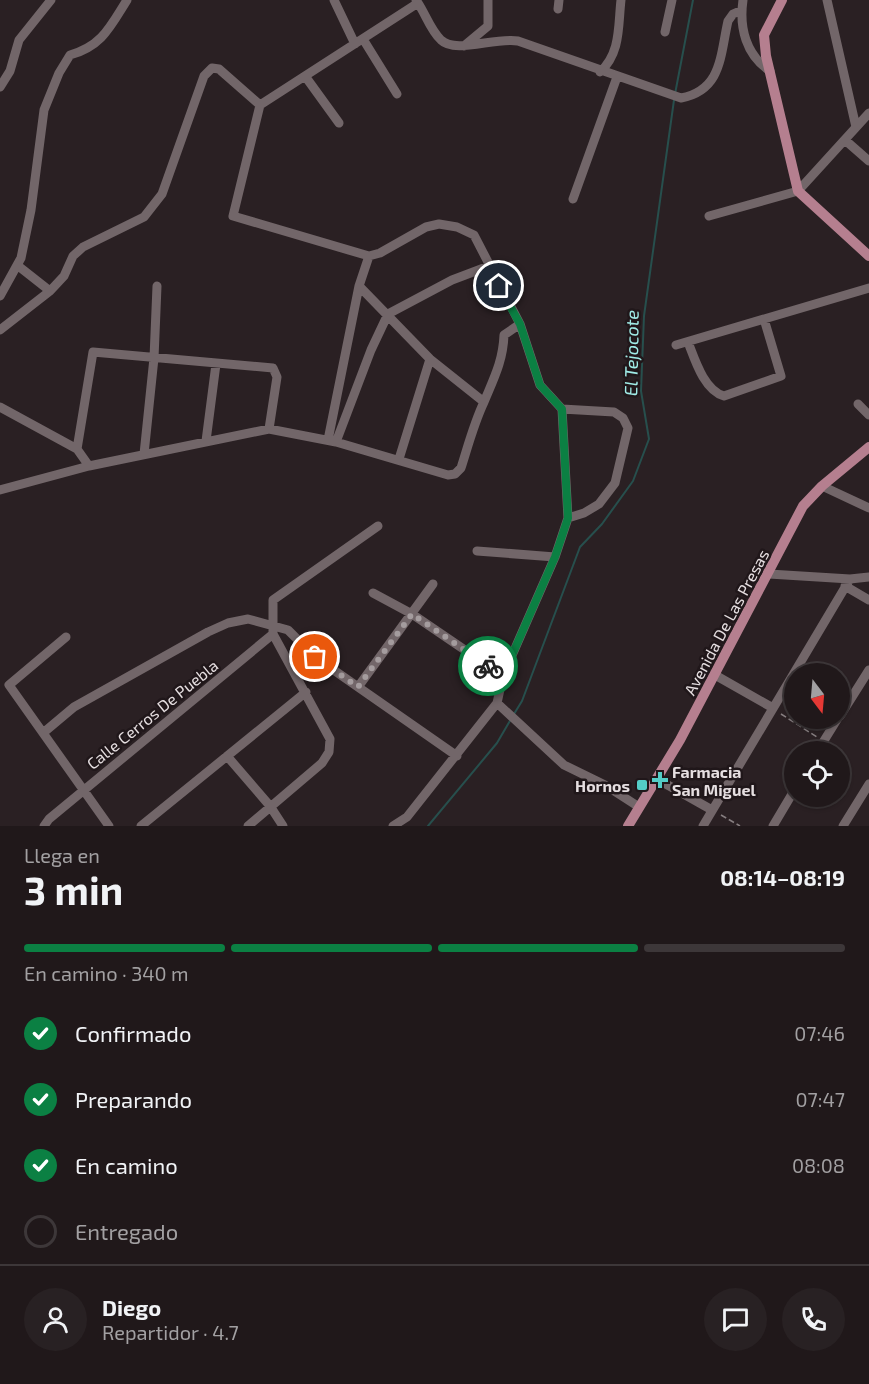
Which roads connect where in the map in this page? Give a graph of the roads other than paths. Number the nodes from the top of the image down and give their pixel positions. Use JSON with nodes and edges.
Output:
{"nodes":[{"id":1,"x":51,"y":0,"type":"edge"},
{"id":2,"x":127,"y":0,"type":"edge"},
{"id":3,"x":334,"y":0,"type":"edge"},
{"id":4,"x":488,"y":0,"type":"edge"},
{"id":5,"x":621,"y":0,"type":"edge"},
{"id":6,"x":672,"y":0,"type":"edge"},
{"id":7,"x":743,"y":0,"type":"edge"},
{"id":8,"x":782,"y":0,"type":"edge"},
{"id":9,"x":826,"y":0,"type":"edge"},
{"id":10,"x":417,"y":1,"type":"edge"},
{"id":11,"x":742,"y":10,"type":"junction"},
{"id":12,"x":665,"y":32,"type":"dead end"},
{"id":13,"x":359,"y":42,"type":"junction"},
{"id":14,"x":464,"y":46,"type":"junction"},
{"id":15,"x":770,"y":71,"type":"junction"},
{"id":16,"x":600,"y":72,"type":"junction"},
{"id":17,"x":305,"y":76,"type":"junction"},
{"id":18,"x":617,"y":77,"type":"junction"},
{"id":19,"x":0,"y":87,"type":"edge"},
{"id":20,"x":397,"y":94,"type":"dead end"},
{"id":21,"x":260,"y":105,"type":"junction"},
{"id":22,"x":869,"y":112,"type":"edge"},
{"id":23,"x":339,"y":123,"type":"dead end"},
{"id":24,"x":856,"y":127,"type":"junction"},
{"id":25,"x":846,"y":140,"type":"junction"},
{"id":26,"x":869,"y":161,"type":"edge"},
{"id":27,"x":798,"y":191,"type":"junction"},
{"id":28,"x":573,"y":199,"type":"dead end"},
{"id":29,"x":709,"y":216,"type":"dead end"},
{"id":30,"x":369,"y":256,"type":"junction"},
{"id":31,"x":869,"y":256,"type":"edge"},
{"id":32,"x":17,"y":266,"type":"junction"},
{"id":33,"x":489,"y":266,"type":"junction"},
{"id":34,"x":157,"y":286,"type":"dead end"},
{"id":35,"x":359,"y":286,"type":"junction"},
{"id":36,"x":869,"y":288,"type":"edge"},
{"id":37,"x":50,"y":291,"type":"junction"},
{"id":38,"x":0,"y":296,"type":"edge"},
{"id":39,"x":388,"y":314,"type":"junction"},
{"id":40,"x":764,"y":319,"type":"junction"},
{"id":41,"x":520,"y":324,"type":"junction"},
{"id":42,"x":0,"y":330,"type":"edge"},
{"id":43,"x":688,"y":342,"type":"junction"},
{"id":44,"x":676,"y":345,"type":"dead end"},
{"id":45,"x":154,"y":358,"type":"junction"},
{"id":46,"x":430,"y":359,"type":"junction"},
{"id":47,"x":216,"y":364,"type":"junction"},
{"id":48,"x":484,"y":402,"type":"junction"},
{"id":49,"x":858,"y":404,"type":"dead end"},
{"id":50,"x":0,"y":407,"type":"edge"},
{"id":51,"x":562,"y":409,"type":"junction"},
{"id":52,"x":869,"y":415,"type":"edge"},
{"id":53,"x":269,"y":429,"type":"junction"},
{"id":54,"x":206,"y":441,"type":"junction"},
{"id":55,"x":332,"y":441,"type":"junction"},
{"id":56,"x":869,"y":447,"type":"edge"},
{"id":57,"x":77,"y":449,"type":"junction"},
{"id":58,"x":144,"y":454,"type":"junction"},
{"id":59,"x":399,"y":459,"type":"junction"},
{"id":60,"x":89,"y":466,"type":"junction"},
{"id":61,"x":822,"y":486,"type":"junction"},
{"id":62,"x":0,"y":490,"type":"edge"},
{"id":63,"x":869,"y":508,"type":"edge"},
{"id":64,"x":568,"y":518,"type":"junction"},
{"id":65,"x":378,"y":526,"type":"dead end"},
{"id":66,"x":477,"y":551,"type":"dead end"},
{"id":67,"x":555,"y":557,"type":"junction"},
{"id":68,"x":769,"y":574,"type":"junction"},
{"id":69,"x":869,"y":577,"type":"edge"},
{"id":70,"x":848,"y":583,"type":"junction"},
{"id":71,"x":433,"y":584,"type":"dead end"},
{"id":72,"x":373,"y":592,"type":"dead end"},
{"id":73,"x":869,"y":600,"type":"edge"},
{"id":74,"x":412,"y":614,"type":"junction"},
{"id":75,"x":272,"y":629,"type":"junction"},
{"id":76,"x":66,"y":636,"type":"dead end"},
{"id":77,"x":869,"y":670,"type":"edge"},
{"id":78,"x":715,"y":675,"type":"junction"},
{"id":79,"x":503,"y":676,"type":"junction"},
{"id":80,"x":358,"y":687,"type":"junction"},
{"id":81,"x":306,"y":692,"type":"junction"},
{"id":82,"x":850,"y":700,"type":"edge"},
{"id":83,"x":498,"y":703,"type":"junction"},
{"id":84,"x":773,"y":708,"type":"junction"},
{"id":85,"x":43,"y":733,"type":"junction"},
{"id":86,"x":227,"y":756,"type":"junction"},
{"id":87,"x":457,"y":756,"type":"junction"},
{"id":88,"x":657,"y":779,"type":"junction"},
{"id":89,"x":869,"y":784,"type":"edge"},
{"id":90,"x":83,"y":790,"type":"junction"},
{"id":91,"x":270,"y":806,"type":"junction"},
{"id":92,"x":639,"y":807,"type":"junction"},
{"id":93,"x":784,"y":807,"type":"edge"},
{"id":94,"x":712,"y":810,"type":"junction"},
{"id":95,"x":44,"y":826,"type":"edge"},
{"id":96,"x":109,"y":826,"type":"edge"},
{"id":97,"x":141,"y":826,"type":"edge"},
{"id":98,"x":248,"y":826,"type":"edge"},
{"id":99,"x":283,"y":826,"type":"edge"},
{"id":100,"x":393,"y":826,"type":"edge"},
{"id":101,"x":628,"y":826,"type":"edge"},
{"id":102,"x":703,"y":826,"type":"edge"},
{"id":103,"x":773,"y":826,"type":"edge"},
{"id":104,"x":843,"y":826,"type":"edge"}],
"edges":[{"from":1,"to":19,"type":"street"},
{"from":2,"to":32,"type":"street"},
{"from":3,"to":13,"type":"street"},
{"from":4,"to":14,"type":"street"},
{"from":5,"to":16,"type":"street"},
{"from":6,"to":12,"type":"street"},
{"from":7,"to":11,"type":"street"},
{"from":8,"to":15,"type":"main road"},
{"from":9,"to":24,"type":"street"},
{"from":10,"to":13,"type":"street"},
{"from":10,"to":14,"type":"street"},
{"from":11,"to":15,"type":"street"},
{"from":11,"to":18,"type":"street"},
{"from":13,"to":17,"type":"street"},
{"from":13,"to":20,"type":"street"},
{"from":14,"to":16,"type":"street"},
{"from":15,"to":27,"type":"main road"},
{"from":16,"to":18,"type":"street"},
{"from":17,"to":21,"type":"street"},
{"from":17,"to":23,"type":"street"},
{"from":18,"to":28,"type":"street"},
{"from":21,"to":30,"type":"street"},
{"from":21,"to":37,"type":"street"},
{"from":22,"to":24,"type":"street"},
{"from":24,"to":25,"type":"street"},
{"from":25,"to":26,"type":"street"},
{"from":25,"to":27,"type":"street"},
{"from":27,"to":29,"type":"street"},
{"from":27,"to":31,"type":"main road"},
{"from":30,"to":33,"type":"street"},
{"from":30,"to":35,"type":"street"},
{"from":32,"to":37,"type":"street"},
{"from":32,"to":38,"type":"street"},
{"from":33,"to":39,"type":"street"},
{"from":33,"to":41,"type":"street"},
{"from":34,"to":45,"type":"street"},
{"from":35,"to":39,"type":"street"},
{"from":35,"to":55,"type":"street"},
{"from":36,"to":40,"type":"street"},
{"from":37,"to":42,"type":"street"},
{"from":39,"to":46,"type":"street"},
{"from":39,"to":55,"type":"street"},
{"from":40,"to":43,"type":"street"},
{"from":40,"to":43,"type":"street"},
{"from":41,"to":48,"type":"street"},
{"from":41,"to":51,"type":"street"},
{"from":43,"to":44,"type":"street"},
{"from":45,"to":47,"type":"street"},
{"from":45,"to":57,"type":"street"},
{"from":45,"to":58,"type":"street"},
{"from":46,"to":48,"type":"street"},
{"from":46,"to":59,"type":"street"},
{"from":47,"to":53,"type":"street"},
{"from":47,"to":54,"type":"street"},
{"from":48,"to":59,"type":"street"},
{"from":49,"to":52,"type":"street"},
{"from":50,"to":57,"type":"street"},
{"from":51,"to":64,"type":"street"},
{"from":51,"to":64,"type":"street"},
{"from":53,"to":54,"type":"street"},
{"from":53,"to":55,"type":"street"},
{"from":54,"to":58,"type":"street"},
{"from":55,"to":59,"type":"street"},
{"from":56,"to":61,"type":"main road","name":"Avenida De Las Presas"},
{"from":57,"to":60,"type":"street"},
{"from":58,"to":60,"type":"street"},
{"from":60,"to":62,"type":"street"},
{"from":61,"to":63,"type":"street"},
{"from":61,"to":68,"type":"main road","name":"Avenida De Las Presas"},
{"from":64,"to":67,"type":"street"},
{"from":65,"to":75,"type":"street"},
{"from":66,"to":67,"type":"street"},
{"from":67,"to":79,"type":"street"},
{"from":68,"to":70,"type":"street"},
{"from":68,"to":78,"type":"main road","name":"Avenida De Las Presas"},
{"from":69,"to":70,"type":"street"},
{"from":70,"to":73,"type":"street"},
{"from":70,"to":84,"type":"street"},
{"from":71,"to":74,"type":"street"},
{"from":72,"to":74,"type":"street"},
{"from":74,"to":79,"type":"street"},
{"from":74,"to":80,"type":"street"},
{"from":75,"to":80,"type":"street"},
{"from":75,"to":81,"type":"street"},
{"from":75,"to":85,"type":"street"},
{"from":75,"to":90,"type":"street","name":"Calle Cerros De Puebla"},
{"from":76,"to":85,"type":"street"},
{"from":77,"to":82,"type":"street"},
{"from":78,"to":84,"type":"street"},
{"from":78,"to":88,"type":"main road","name":"Avenida De Las Presas"},
{"from":79,"to":83,"type":"street"},
{"from":80,"to":87,"type":"street"},
{"from":81,"to":86,"type":"street"},
{"from":81,"to":91,"type":"street"},
{"from":83,"to":87,"type":"street"},
{"from":83,"to":92,"type":"street"},
{"from":84,"to":94,"type":"street"},
{"from":85,"to":90,"type":"street"},
{"from":86,"to":91,"type":"street"},
{"from":86,"to":97,"type":"street"},
{"from":87,"to":100,"type":"street"},
{"from":88,"to":92,"type":"main road","name":"Avenida De Las Presas"},
{"from":88,"to":94,"type":"street"},
{"from":89,"to":104,"type":"street"},
{"from":90,"to":95,"type":"street","name":"Calle Cerros De Puebla"},
{"from":90,"to":96,"type":"street"},
{"from":91,"to":98,"type":"street"},
{"from":91,"to":99,"type":"street"},
{"from":92,"to":101,"type":"main road","name":"Avenida De Las Presas"},
{"from":93,"to":103,"type":"street"},
{"from":94,"to":102,"type":"street"}]}
